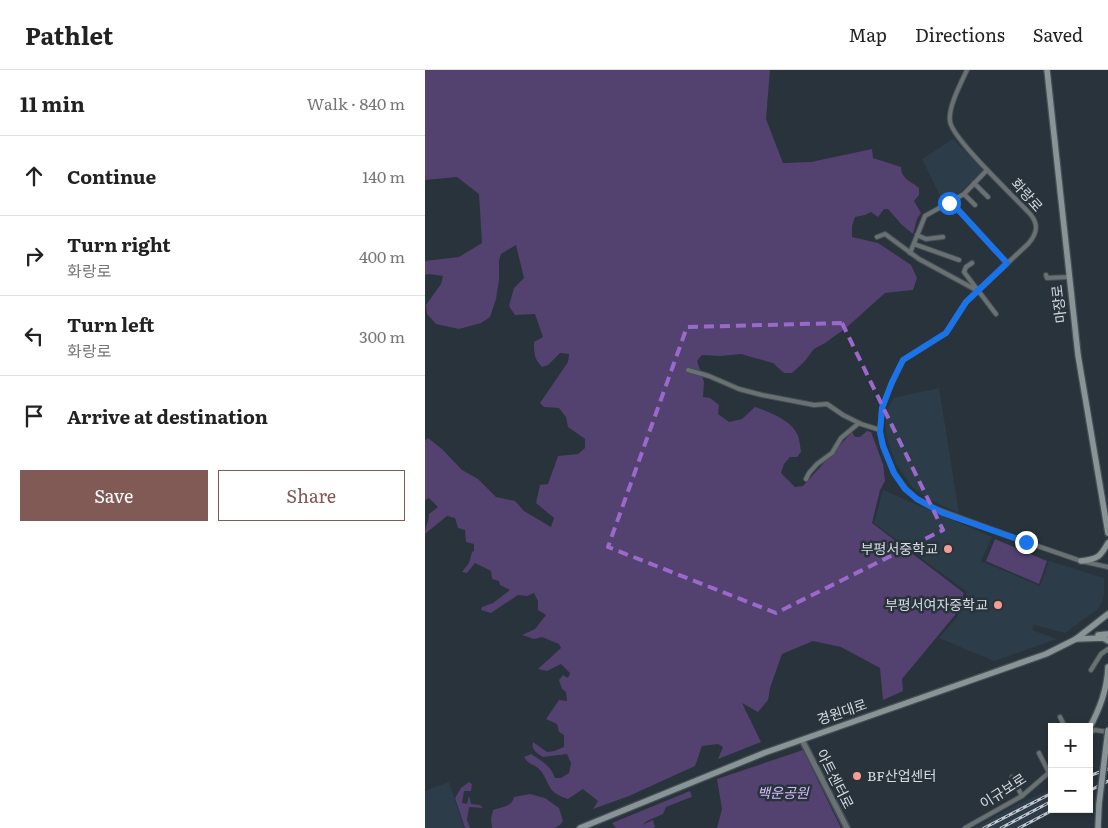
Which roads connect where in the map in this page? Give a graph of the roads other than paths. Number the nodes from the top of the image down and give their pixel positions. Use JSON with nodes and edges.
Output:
{"nodes":[{"id":1,"x":967,"y":70,"type":"edge"},
{"id":2,"x":1047,"y":70,"type":"edge"},
{"id":3,"x":987,"y":170,"type":"junction"},
{"id":4,"x":974,"y":183,"type":"junction"},
{"id":5,"x":964,"y":194,"type":"junction"},
{"id":6,"x":988,"y":197,"type":"dead end"},
{"id":7,"x":951,"y":202,"type":"junction"},
{"id":8,"x":975,"y":205,"type":"dead end"},
{"id":9,"x":917,"y":235,"type":"junction"},
{"id":10,"x":877,"y":237,"type":"dead end"},
{"id":11,"x":943,"y":237,"type":"dead end"},
{"id":12,"x":913,"y":244,"type":"junction"},
{"id":13,"x":910,"y":253,"type":"junction"},
{"id":14,"x":959,"y":260,"type":"dead end"},
{"id":15,"x":972,"y":263,"type":"dead end"},
{"id":16,"x":1007,"y":263,"type":"junction"},
{"id":17,"x":1046,"y":275,"type":"dead end"},
{"id":18,"x":1069,"y":277,"type":"junction"},
{"id":19,"x":978,"y":291,"type":"junction"},
{"id":20,"x":997,"y":314,"type":"dead end"},
{"id":21,"x":688,"y":370,"type":"dead end"},
{"id":22,"x":859,"y":423,"type":"junction"},
{"id":23,"x":880,"y":430,"type":"junction"},
{"id":24,"x":806,"y":479,"type":"dead end"},
{"id":25,"x":1108,"y":533,"type":"edge"},
{"id":26,"x":1108,"y":543,"type":"edge"},
{"id":27,"x":1081,"y":561,"type":"junction"},
{"id":28,"x":1108,"y":568,"type":"edge"},
{"id":29,"x":1108,"y":614,"type":"edge"},
{"id":30,"x":1108,"y":634,"type":"edge"},
{"id":31,"x":1076,"y":639,"type":"junction"},
{"id":32,"x":1108,"y":641,"type":"edge"},
{"id":33,"x":1108,"y":648,"type":"edge"},
{"id":34,"x":1108,"y":667,"type":"edge"},
{"id":35,"x":1091,"y":670,"type":"dead end"},
{"id":36,"x":1060,"y":717,"type":"dead end"},
{"id":37,"x":1063,"y":723,"type":"edge"},
{"id":38,"x":1092,"y":723,"type":"edge"},
{"id":39,"x":1093,"y":731,"type":"edge"},
{"id":40,"x":1108,"y":731,"type":"edge"},
{"id":41,"x":802,"y":740,"type":"junction"},
{"id":42,"x":1039,"y":753,"type":"dead end"},
{"id":43,"x":1048,"y":769,"type":"edge"},
{"id":44,"x":1048,"y":774,"type":"edge"},
{"id":45,"x":1013,"y":777,"type":"dead end"},
{"id":46,"x":1022,"y":796,"type":"junction"},
{"id":47,"x":580,"y":828,"type":"edge"},
{"id":48,"x":847,"y":828,"type":"edge"},
{"id":49,"x":965,"y":828,"type":"edge"},
{"id":50,"x":1097,"y":828,"type":"edge"}],
"edges":[{"from":1,"to":3,"type":"street","name":"화랑로"},
{"from":2,"to":18,"type":"main road","name":"마장로"},
{"from":3,"to":4,"type":"street"},
{"from":3,"to":16,"type":"street","name":"화랑로"},
{"from":4,"to":5,"type":"street"},
{"from":4,"to":6,"type":"street"},
{"from":5,"to":7,"type":"street"},
{"from":5,"to":8,"type":"street"},
{"from":7,"to":9,"type":"street"},
{"from":7,"to":16,"type":"street"},
{"from":9,"to":11,"type":"street"},
{"from":9,"to":12,"type":"street"},
{"from":10,"to":13,"type":"street"},
{"from":12,"to":13,"type":"street"},
{"from":12,"to":14,"type":"street"},
{"from":13,"to":19,"type":"street"},
{"from":15,"to":19,"type":"street"},
{"from":16,"to":19,"type":"street","name":"화랑로"},
{"from":17,"to":18,"type":"street"},
{"from":18,"to":25,"type":"main road","name":"마장로"},
{"from":19,"to":20,"type":"street"},
{"from":19,"to":23,"type":"street","name":"화랑로"},
{"from":21,"to":22,"type":"street"},
{"from":22,"to":23,"type":"street"},
{"from":22,"to":24,"type":"street"},
{"from":23,"to":27,"type":"street","name":"화랑로"},
{"from":26,"to":27,"type":"main road"},
{"from":27,"to":28,"type":"street","name":"화랑로"},
{"from":29,"to":31,"type":"main road","name":"경원대로"},
{"from":30,"to":31,"type":"main road"},
{"from":31,"to":32,"type":"main road"},
{"from":31,"to":41,"type":"main road","name":"경원대로"},
{"from":33,"to":35,"type":"street"},
{"from":34,"to":38,"type":"main road"},
{"from":36,"to":37,"type":"street"},
{"from":39,"to":40,"type":"street"},
{"from":40,"to":50,"type":"main road","bridge":true},
{"from":41,"to":47,"type":"main road","name":"경원대로"},
{"from":41,"to":48,"type":"street","name":"아트센터로"},
{"from":42,"to":43,"type":"street"},
{"from":44,"to":46,"type":"street","name":"이규보로"},
{"from":45,"to":46,"type":"street"},
{"from":46,"to":49,"type":"street","name":"이규보로"}]}
